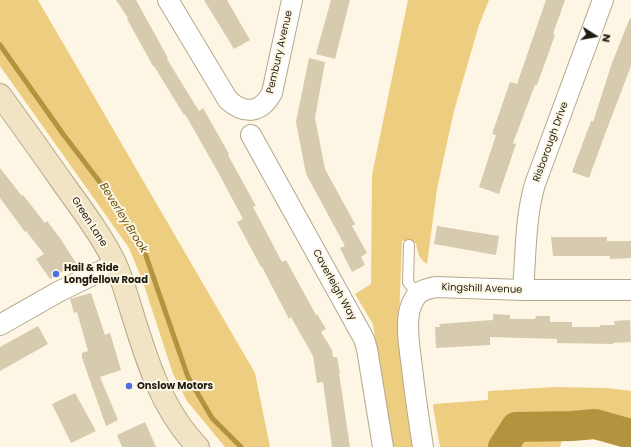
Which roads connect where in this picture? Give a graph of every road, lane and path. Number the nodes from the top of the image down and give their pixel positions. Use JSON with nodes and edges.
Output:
{"nodes":[{"id":1,"x":168,"y":0,"type":"edge"},
{"id":2,"x":292,"y":0,"type":"edge"},
{"id":3,"x":603,"y":0,"type":"edge"},
{"id":4,"x":0,"y":95,"type":"edge"},
{"id":5,"x":251,"y":135,"type":"dead end"},
{"id":6,"x":409,"y":245,"type":"dead end"},
{"id":7,"x":115,"y":264,"type":"junction"},
{"id":8,"x":523,"y":290,"type":"junction"},
{"id":9,"x":631,"y":290,"type":"edge"},
{"id":10,"x":417,"y":294,"type":"junction"},
{"id":11,"x":0,"y":325,"type":"edge"},
{"id":12,"x":198,"y":447,"type":"edge"},
{"id":13,"x":383,"y":447,"type":"edge"},
{"id":14,"x":423,"y":447,"type":"edge"}],
"edges":[{"from":1,"to":2,"type":"street","name":"Pembury Avenue"},
{"from":3,"to":8,"type":"street","name":"Risborough Drive"},
{"from":4,"to":7,"type":"street","name":"Green Lane"},
{"from":5,"to":13,"type":"street","name":"Caverleigh Way"},
{"from":6,"to":10,"type":"lane"},
{"from":7,"to":11,"type":"street"},
{"from":7,"to":12,"type":"street","name":"Green Lane"},
{"from":8,"to":9,"type":"street","name":"Kingshill Avenue"},
{"from":8,"to":10,"type":"street","name":"Kingshill Avenue"},
{"from":10,"to":14,"type":"street"}]}
